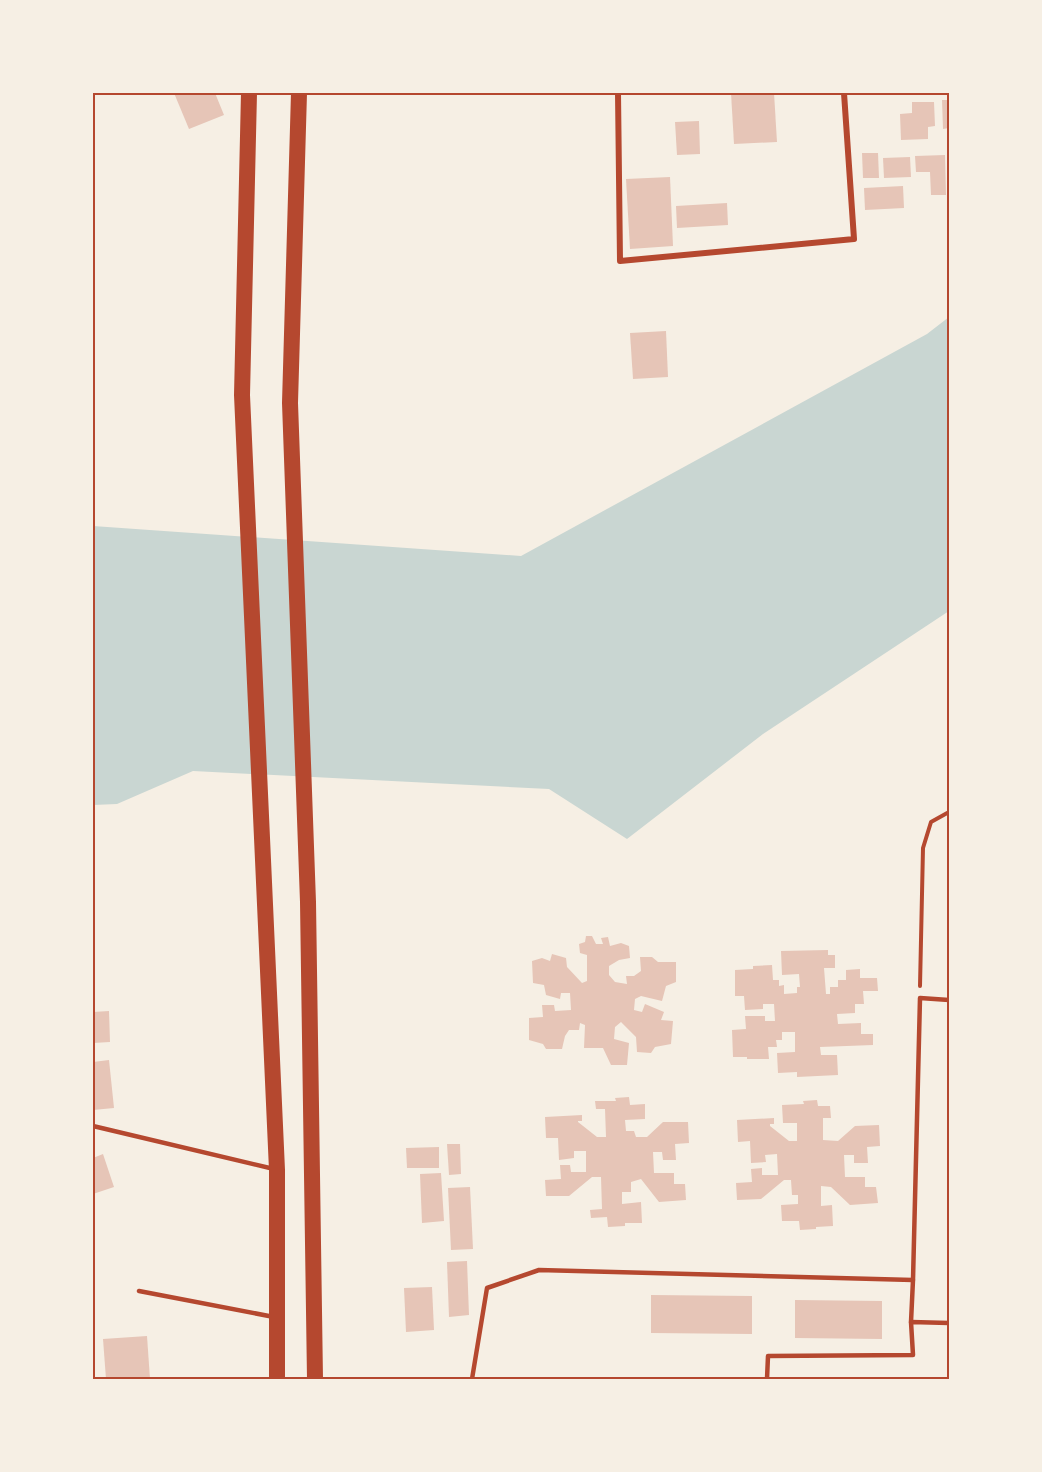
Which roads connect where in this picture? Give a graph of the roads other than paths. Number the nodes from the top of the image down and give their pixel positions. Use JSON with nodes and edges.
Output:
{"nodes":[{"id":1,"x":249,"y":93,"type":"edge"},
{"id":2,"x":299,"y":93,"type":"edge"},
{"id":3,"x":618,"y":93,"type":"edge"},
{"id":4,"x":844,"y":93,"type":"edge"},
{"id":5,"x":949,"y":1000,"type":"edge"},
{"id":6,"x":93,"y":1126,"type":"edge"},
{"id":7,"x":277,"y":1170,"type":"junction"},
{"id":8,"x":913,"y":1280,"type":"junction"},
{"id":9,"x":139,"y":1291,"type":"dead end"},
{"id":10,"x":277,"y":1317,"type":"junction"},
{"id":11,"x":911,"y":1322,"type":"junction"},
{"id":12,"x":949,"y":1323,"type":"edge"},
{"id":13,"x":277,"y":1379,"type":"edge"},
{"id":14,"x":315,"y":1379,"type":"edge"},
{"id":15,"x":472,"y":1379,"type":"edge"},
{"id":16,"x":767,"y":1379,"type":"edge"}],
"edges":[{"from":1,"to":7,"type":"highway"},
{"from":2,"to":14,"type":"highway"},
{"from":3,"to":4,"type":"street"},
{"from":5,"to":8,"type":"lane"},
{"from":6,"to":7,"type":"lane"},
{"from":7,"to":10,"type":"highway"},
{"from":8,"to":11,"type":"lane"},
{"from":8,"to":15,"type":"lane"},
{"from":9,"to":10,"type":"lane"},
{"from":10,"to":13,"type":"highway"},
{"from":11,"to":12,"type":"lane"},
{"from":11,"to":16,"type":"lane"}]}
